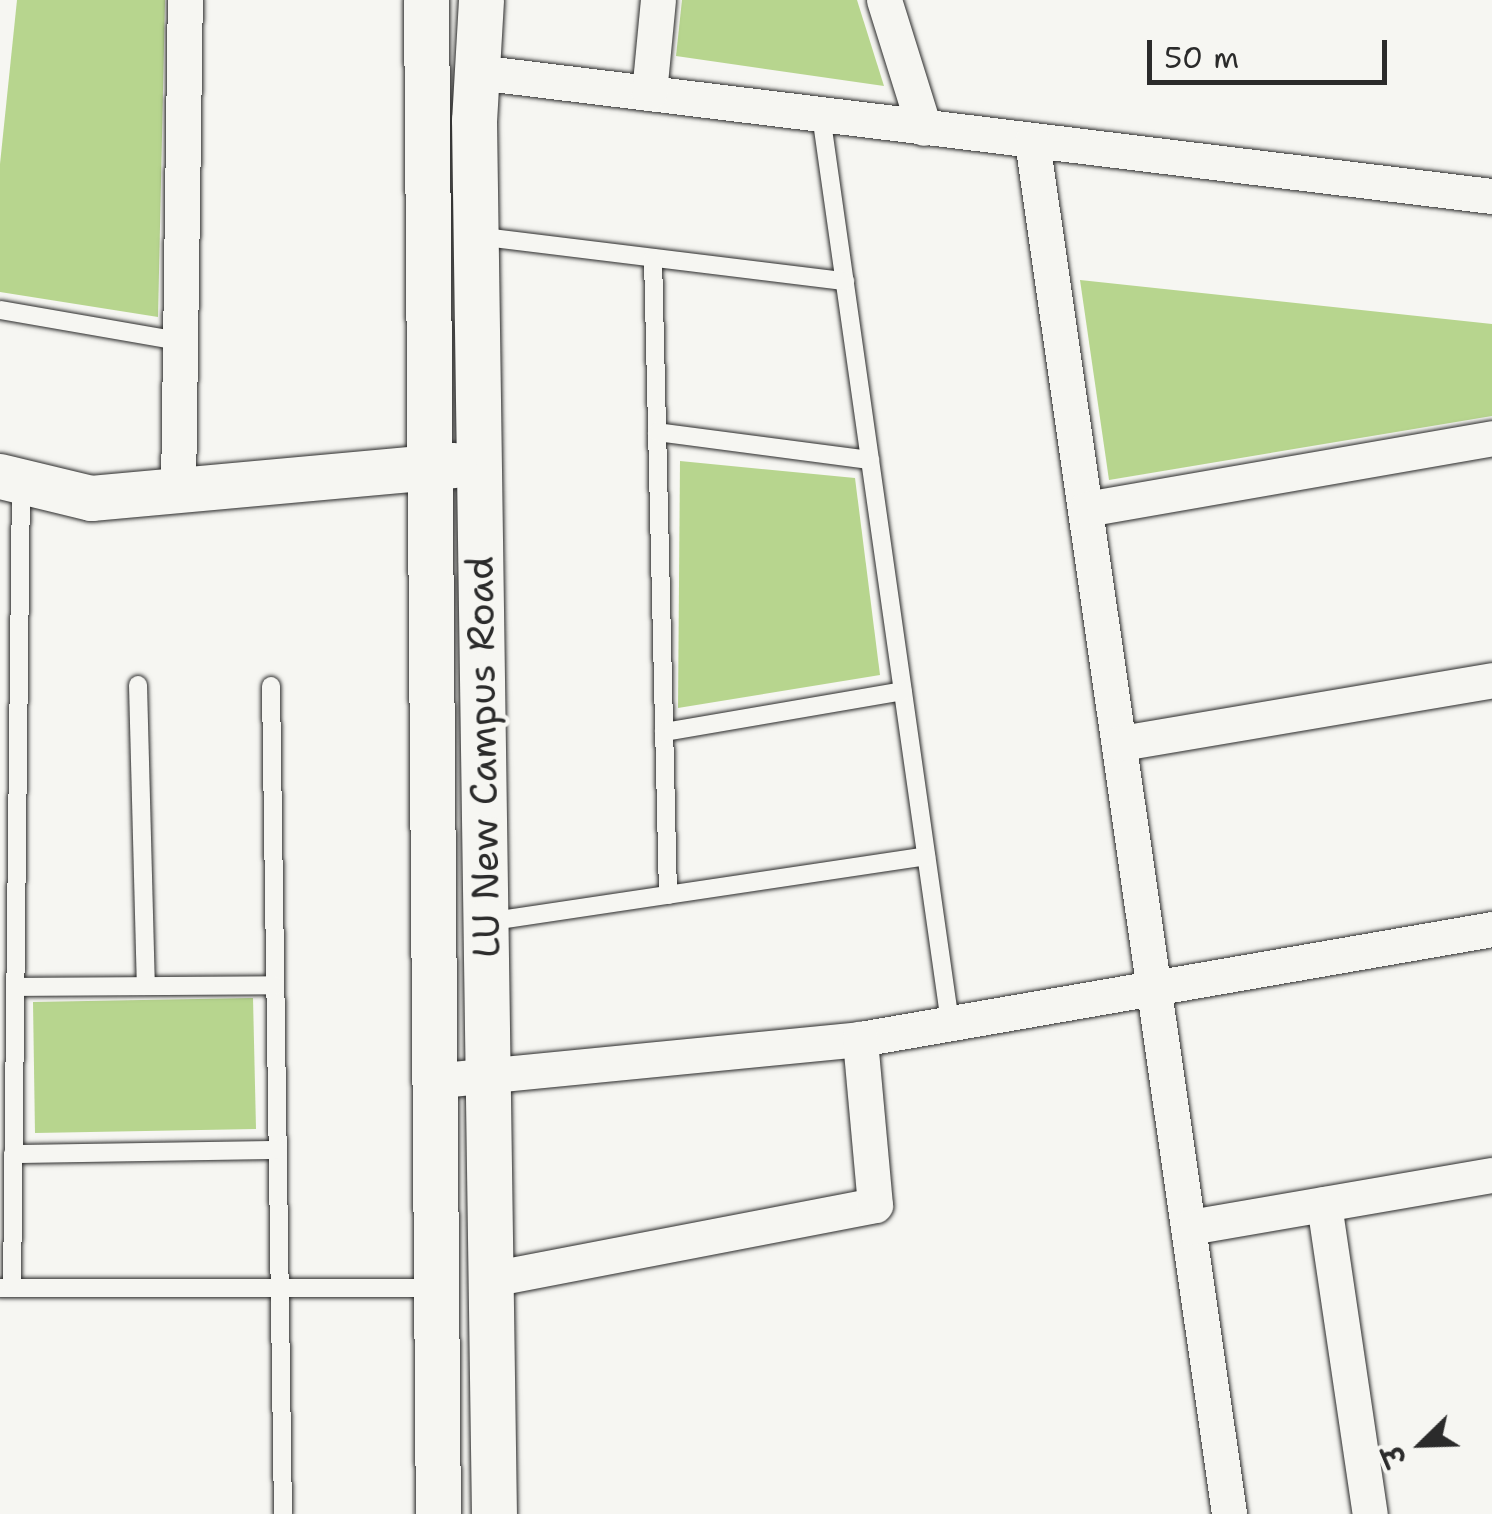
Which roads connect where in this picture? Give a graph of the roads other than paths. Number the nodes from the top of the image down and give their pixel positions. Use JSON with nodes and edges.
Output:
{"nodes":[{"id":1,"x":186,"y":0,"type":"edge"},
{"id":2,"x":426,"y":0,"type":"edge"},
{"id":3,"x":481,"y":0,"type":"edge"},
{"id":4,"x":658,"y":0,"type":"edge"},
{"id":5,"x":884,"y":0,"type":"edge"},
{"id":6,"x":477,"y":72,"type":"junction"},
{"id":7,"x":649,"y":94,"type":"junction"},
{"id":8,"x":821,"y":115,"type":"junction"},
{"id":9,"x":924,"y":128,"type":"junction"},
{"id":10,"x":1032,"y":142,"type":"junction"},
{"id":11,"x":1492,"y":196,"type":"edge"},
{"id":12,"x":476,"y":236,"type":"junction"},
{"id":13,"x":653,"y":258,"type":"junction"},
{"id":14,"x":845,"y":280,"type":"junction"},
{"id":15,"x":0,"y":310,"type":"edge"},
{"id":16,"x":179,"y":341,"type":"junction"},
{"id":17,"x":657,"y":432,"type":"junction"},
{"id":18,"x":1492,"y":438,"type":"edge"},
{"id":19,"x":870,"y":460,"type":"junction"},
{"id":20,"x":479,"y":463,"type":"junction"},
{"id":21,"x":426,"y":468,"type":"junction"},
{"id":22,"x":11,"y":479,"type":"edge"},
{"id":23,"x":178,"y":490,"type":"junction"},
{"id":24,"x":1086,"y":509,"type":"junction"},
{"id":25,"x":0,"y":644,"type":"edge"},
{"id":26,"x":19,"y":648,"type":"junction"},
{"id":27,"x":1492,"y":680,"type":"edge"},
{"id":28,"x":138,"y":685,"type":"dead end"},
{"id":29,"x":272,"y":686,"type":"dead end"},
{"id":30,"x":903,"y":691,"type":"junction"},
{"id":31,"x":664,"y":732,"type":"junction"},
{"id":32,"x":1121,"y":744,"type":"junction"},
{"id":33,"x":926,"y":856,"type":"junction"},
{"id":34,"x":668,"y":895,"type":"junction"},
{"id":35,"x":486,"y":922,"type":"junction"},
{"id":36,"x":8,"y":923,"type":"edge"},
{"id":37,"x":1492,"y":929,"type":"edge"},
{"id":38,"x":276,"y":984,"type":"junction"},
{"id":39,"x":16,"y":986,"type":"junction"},
{"id":40,"x":146,"y":986,"type":"junction"},
{"id":41,"x":1157,"y":987,"type":"junction"},
{"id":42,"x":950,"y":1023,"type":"junction"},
{"id":43,"x":860,"y":1039,"type":"junction"},
{"id":44,"x":7,"y":1074,"type":"edge"},
{"id":45,"x":484,"y":1078,"type":"junction"},
{"id":46,"x":432,"y":1081,"type":"junction"},
{"id":47,"x":278,"y":1150,"type":"junction"},
{"id":48,"x":13,"y":1154,"type":"junction"},
{"id":49,"x":1492,"y":1175,"type":"edge"},
{"id":50,"x":1324,"y":1204,"type":"junction"},
{"id":51,"x":1190,"y":1227,"type":"junction"},
{"id":52,"x":491,"y":1279,"type":"junction"},
{"id":53,"x":6,"y":1288,"type":"edge"},
{"id":54,"x":280,"y":1288,"type":"junction"},
{"id":55,"x":434,"y":1288,"type":"junction"},
{"id":56,"x":283,"y":1514,"type":"edge"},
{"id":57,"x":438,"y":1514,"type":"edge"},
{"id":58,"x":494,"y":1514,"type":"edge"},
{"id":59,"x":1229,"y":1514,"type":"edge"},
{"id":60,"x":1370,"y":1514,"type":"edge"}],
"edges":[{"from":1,"to":16,"type":"street"},
{"from":2,"to":21,"type":"street","name":"LU New Campus Road"},
{"from":3,"to":6,"type":"street","name":"LU New Campus Road"},
{"from":4,"to":7,"type":"street"},
{"from":5,"to":9,"type":"street"},
{"from":6,"to":7,"type":"street"},
{"from":6,"to":12,"type":"street","name":"LU New Campus Road"},
{"from":7,"to":8,"type":"street"},
{"from":8,"to":9,"type":"street"},
{"from":8,"to":14,"type":"lane"},
{"from":9,"to":10,"type":"street"},
{"from":10,"to":11,"type":"street"},
{"from":10,"to":24,"type":"street"},
{"from":12,"to":13,"type":"lane"},
{"from":12,"to":20,"type":"street","name":"LU New Campus Road"},
{"from":13,"to":14,"type":"lane"},
{"from":13,"to":17,"type":"lane"},
{"from":14,"to":19,"type":"lane"},
{"from":15,"to":16,"type":"lane"},
{"from":16,"to":23,"type":"street"},
{"from":17,"to":19,"type":"lane"},
{"from":17,"to":31,"type":"lane"},
{"from":18,"to":24,"type":"street"},
{"from":19,"to":30,"type":"lane"},
{"from":20,"to":21,"type":"street"},
{"from":20,"to":35,"type":"street","name":"LU New Campus Road"},
{"from":21,"to":23,"type":"street"},
{"from":21,"to":46,"type":"street","name":"LU New Campus Road"},
{"from":22,"to":23,"type":"street"},
{"from":22,"to":26,"type":"lane"},
{"from":24,"to":32,"type":"street"},
{"from":25,"to":26,"type":"lane"},
{"from":26,"to":36,"type":"lane"},
{"from":27,"to":32,"type":"street"},
{"from":28,"to":40,"type":"lane"},
{"from":29,"to":38,"type":"lane"},
{"from":30,"to":31,"type":"lane"},
{"from":30,"to":33,"type":"lane"},
{"from":31,"to":34,"type":"lane"},
{"from":32,"to":41,"type":"street"},
{"from":33,"to":34,"type":"lane"},
{"from":33,"to":42,"type":"lane"},
{"from":34,"to":35,"type":"lane"},
{"from":35,"to":45,"type":"street","name":"LU New Campus Road"},
{"from":36,"to":39,"type":"lane"},
{"from":37,"to":41,"type":"street"},
{"from":38,"to":40,"type":"lane"},
{"from":38,"to":47,"type":"lane"},
{"from":39,"to":40,"type":"lane"},
{"from":39,"to":44,"type":"lane"},
{"from":41,"to":42,"type":"street"},
{"from":41,"to":51,"type":"street"},
{"from":42,"to":43,"type":"street"},
{"from":43,"to":45,"type":"street"},
{"from":43,"to":52,"type":"street"},
{"from":44,"to":48,"type":"lane"},
{"from":45,"to":46,"type":"street"},
{"from":45,"to":52,"type":"street","name":"LU New Campus Road"},
{"from":46,"to":55,"type":"street","name":"LU New Campus Road"},
{"from":47,"to":48,"type":"lane"},
{"from":47,"to":54,"type":"lane"},
{"from":48,"to":53,"type":"lane"},
{"from":49,"to":50,"type":"street"},
{"from":50,"to":51,"type":"street"},
{"from":50,"to":60,"type":"street"},
{"from":51,"to":59,"type":"street"},
{"from":52,"to":58,"type":"street","name":"LU New Campus Road"},
{"from":53,"to":54,"type":"lane"},
{"from":54,"to":55,"type":"lane"},
{"from":54,"to":56,"type":"lane"},
{"from":55,"to":57,"type":"street","name":"LU New Campus Road"}]}
